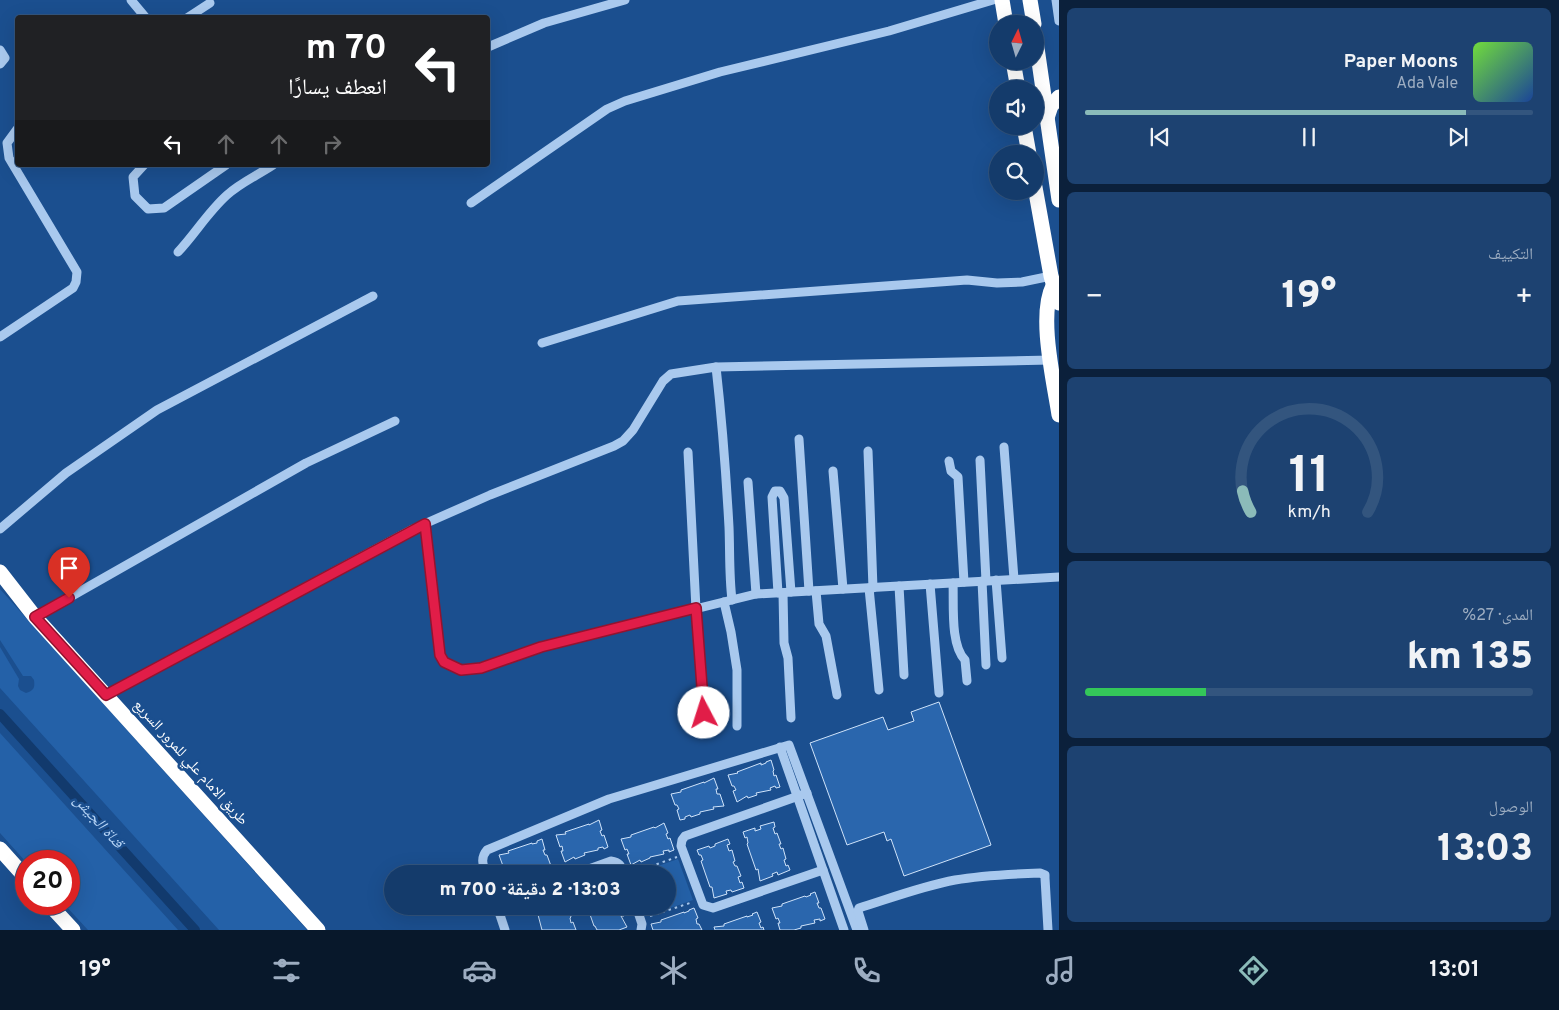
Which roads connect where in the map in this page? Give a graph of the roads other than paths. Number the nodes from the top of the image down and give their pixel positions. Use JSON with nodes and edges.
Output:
{"nodes":[{"id":1,"x":131,"y":0,"type":"edge"},
{"id":2,"x":625,"y":0,"type":"edge"},
{"id":3,"x":993,"y":0,"type":"edge"},
{"id":4,"x":1002,"y":0,"type":"edge"},
{"id":5,"x":1030,"y":0,"type":"edge"},
{"id":6,"x":1056,"y":0,"type":"edge"},
{"id":7,"x":211,"y":1,"type":"edge"},
{"id":8,"x":144,"y":15,"type":"edge"},
{"id":9,"x":191,"y":15,"type":"edge"},
{"id":10,"x":1004,"y":15,"type":"edge"},
{"id":11,"x":1032,"y":15,"type":"edge"},
{"id":12,"x":1059,"y":21,"type":"edge"},
{"id":13,"x":490,"y":46,"type":"edge"},
{"id":14,"x":0,"y":50,"type":"edge"},
{"id":15,"x":0,"y":64,"type":"edge"},
{"id":16,"x":1040,"y":70,"type":"edge"},
{"id":17,"x":1059,"y":97,"type":"edge"},
{"id":18,"x":1047,"y":118,"type":"junction"},
{"id":19,"x":15,"y":132,"type":"edge"},
{"id":20,"x":142,"y":167,"type":"edge"},
{"id":21,"x":223,"y":167,"type":"edge"},
{"id":22,"x":270,"y":167,"type":"edge"},
{"id":23,"x":1037,"y":200,"type":"edge"},
{"id":24,"x":1059,"y":200,"type":"edge"},
{"id":25,"x":471,"y":203,"type":"dead end"},
{"id":26,"x":178,"y":252,"type":"dead end"},
{"id":27,"x":1052,"y":281,"type":"junction"},
{"id":28,"x":373,"y":296,"type":"dead end"},
{"id":29,"x":1059,"y":303,"type":"edge"},
{"id":30,"x":0,"y":337,"type":"edge"},
{"id":31,"x":542,"y":343,"type":"dead end"},
{"id":32,"x":1051,"y":360,"type":"junction"},
{"id":33,"x":716,"y":366,"type":"junction"},
{"id":34,"x":1059,"y":415,"type":"edge"},
{"id":35,"x":395,"y":421,"type":"dead end"},
{"id":36,"x":799,"y":439,"type":"dead end"},
{"id":37,"x":1004,"y":448,"type":"dead end"},
{"id":38,"x":868,"y":451,"type":"dead end"},
{"id":39,"x":688,"y":452,"type":"dead end"},
{"id":40,"x":980,"y":460,"type":"dead end"},
{"id":41,"x":949,"y":461,"type":"dead end"},
{"id":42,"x":833,"y":471,"type":"dead end"},
{"id":43,"x":748,"y":482,"type":"dead end"},
{"id":44,"x":425,"y":524,"type":"junction"},
{"id":45,"x":0,"y":529,"type":"edge"},
{"id":46,"x":0,"y":572,"type":"edge"},
{"id":47,"x":1059,"y":577,"type":"edge"},
{"id":48,"x":1014,"y":579,"type":"junction"},
{"id":49,"x":996,"y":580,"type":"junction"},
{"id":50,"x":984,"y":581,"type":"junction"},
{"id":51,"x":964,"y":582,"type":"junction"},
{"id":52,"x":953,"y":583,"type":"junction"},
{"id":53,"x":930,"y":584,"type":"junction"},
{"id":54,"x":900,"y":586,"type":"junction"},
{"id":55,"x":871,"y":588,"type":"junction"},
{"id":56,"x":843,"y":589,"type":"junction"},
{"id":57,"x":812,"y":591,"type":"junction"},
{"id":58,"x":784,"y":593,"type":"junction"},
{"id":59,"x":756,"y":594,"type":"junction"},
{"id":60,"x":728,"y":601,"type":"junction"},
{"id":61,"x":696,"y":608,"type":"junction"},
{"id":62,"x":35,"y":617,"type":"junction"},
{"id":63,"x":1002,"y":658,"type":"dead end"},
{"id":64,"x":986,"y":665,"type":"dead end"},
{"id":65,"x":904,"y":675,"type":"dead end"},
{"id":66,"x":967,"y":681,"type":"dead end"},
{"id":67,"x":879,"y":690,"type":"dead end"},
{"id":68,"x":939,"y":693,"type":"dead end"},
{"id":69,"x":106,"y":695,"type":"junction"},
{"id":70,"x":837,"y":695,"type":"dead end"},
{"id":71,"x":791,"y":718,"type":"dead end"},
{"id":72,"x":737,"y":726,"type":"dead end"},
{"id":73,"x":706,"y":731,"type":"dead end"},
{"id":74,"x":780,"y":747,"type":"junction"},
{"id":75,"x":807,"y":793,"type":"junction"},
{"id":76,"x":797,"y":796,"type":"junction"},
{"id":77,"x":0,"y":849,"type":"edge"},
{"id":78,"x":483,"y":865,"type":"edge"},
{"id":79,"x":602,"y":865,"type":"edge"},
{"id":80,"x":621,"y":865,"type":"edge"},
{"id":81,"x":15,"y":866,"type":"edge"},
{"id":82,"x":823,"y":870,"type":"junction"},
{"id":83,"x":58,"y":915,"type":"edge"},
{"id":84,"x":500,"y":915,"type":"edge"},
{"id":85,"x":639,"y":915,"type":"edge"},
{"id":86,"x":69,"y":929,"type":"edge"},
{"id":87,"x":318,"y":930,"type":"edge"},
{"id":88,"x":505,"y":930,"type":"edge"},
{"id":89,"x":641,"y":930,"type":"edge"},
{"id":90,"x":844,"y":930,"type":"edge"},
{"id":91,"x":857,"y":930,"type":"edge"},
{"id":92,"x":864,"y":930,"type":"edge"},
{"id":93,"x":1048,"y":930,"type":"edge"}],
"edges":[{"from":1,"to":8,"type":"street"},
{"from":2,"to":13,"type":"street"},
{"from":3,"to":25,"type":"street"},
{"from":4,"to":10,"type":"highway"},
{"from":5,"to":11,"type":"highway"},
{"from":6,"to":12,"type":"street"},
{"from":7,"to":9,"type":"street"},
{"from":14,"to":15,"type":"street"},
{"from":16,"to":18,"type":"highway"},
{"from":17,"to":18,"type":"highway"},
{"from":18,"to":24,"type":"highway"},
{"from":19,"to":30,"type":"street"},
{"from":20,"to":21,"type":"street"},
{"from":22,"to":26,"type":"street"},
{"from":23,"to":27,"type":"highway"},
{"from":27,"to":29,"type":"highway"},
{"from":27,"to":31,"type":"street"},
{"from":27,"to":32,"type":"highway"},
{"from":28,"to":45,"type":"street"},
{"from":32,"to":33,"type":"street"},
{"from":32,"to":34,"type":"highway"},
{"from":33,"to":44,"type":"street"},
{"from":33,"to":60,"type":"street"},
{"from":35,"to":62,"type":"street"},
{"from":36,"to":57,"type":"street"},
{"from":37,"to":48,"type":"street"},
{"from":38,"to":55,"type":"street"},
{"from":39,"to":61,"type":"street"},
{"from":40,"to":50,"type":"street"},
{"from":41,"to":51,"type":"street"},
{"from":42,"to":56,"type":"street"},
{"from":43,"to":59,"type":"street"},
{"from":44,"to":61,"type":"street"},
{"from":44,"to":69,"type":"street"},
{"from":46,"to":62,"type":"highway","name":"طريق الامام علي للمرور السريع"},
{"from":47,"to":48,"type":"street"},
{"from":48,"to":49,"type":"street"},
{"from":49,"to":50,"type":"street"},
{"from":49,"to":63,"type":"street"},
{"from":50,"to":51,"type":"street"},
{"from":50,"to":64,"type":"street"},
{"from":51,"to":52,"type":"street"},
{"from":52,"to":53,"type":"street"},
{"from":52,"to":66,"type":"street"},
{"from":53,"to":54,"type":"street"},
{"from":53,"to":68,"type":"street"},
{"from":54,"to":55,"type":"street"},
{"from":54,"to":65,"type":"street"},
{"from":55,"to":56,"type":"street"},
{"from":55,"to":67,"type":"street"},
{"from":56,"to":57,"type":"street"},
{"from":57,"to":58,"type":"street"},
{"from":57,"to":70,"type":"street"},
{"from":58,"to":58,"type":"street"},
{"from":58,"to":59,"type":"street"},
{"from":58,"to":71,"type":"street"},
{"from":59,"to":60,"type":"street"},
{"from":60,"to":61,"type":"street"},
{"from":60,"to":72,"type":"street"},
{"from":61,"to":73,"type":"street"},
{"from":62,"to":69,"type":"highway","name":"طريق الامام علي للمرور السريع"},
{"from":69,"to":87,"type":"highway","name":"طريق الامام علي للمرور السريع"},
{"from":74,"to":75,"type":"street"},
{"from":74,"to":76,"type":"street"},
{"from":74,"to":78,"type":"street"},
{"from":75,"to":76,"type":"street"},
{"from":75,"to":91,"type":"street"},
{"from":76,"to":82,"type":"street"},
{"from":76,"to":82,"type":"street"},
{"from":77,"to":81,"type":"highway"},
{"from":79,"to":80,"type":"street"},
{"from":82,"to":90,"type":"street"},
{"from":83,"to":86,"type":"highway"},
{"from":84,"to":88,"type":"street"},
{"from":85,"to":89,"type":"street"},
{"from":92,"to":93,"type":"street"}]}
